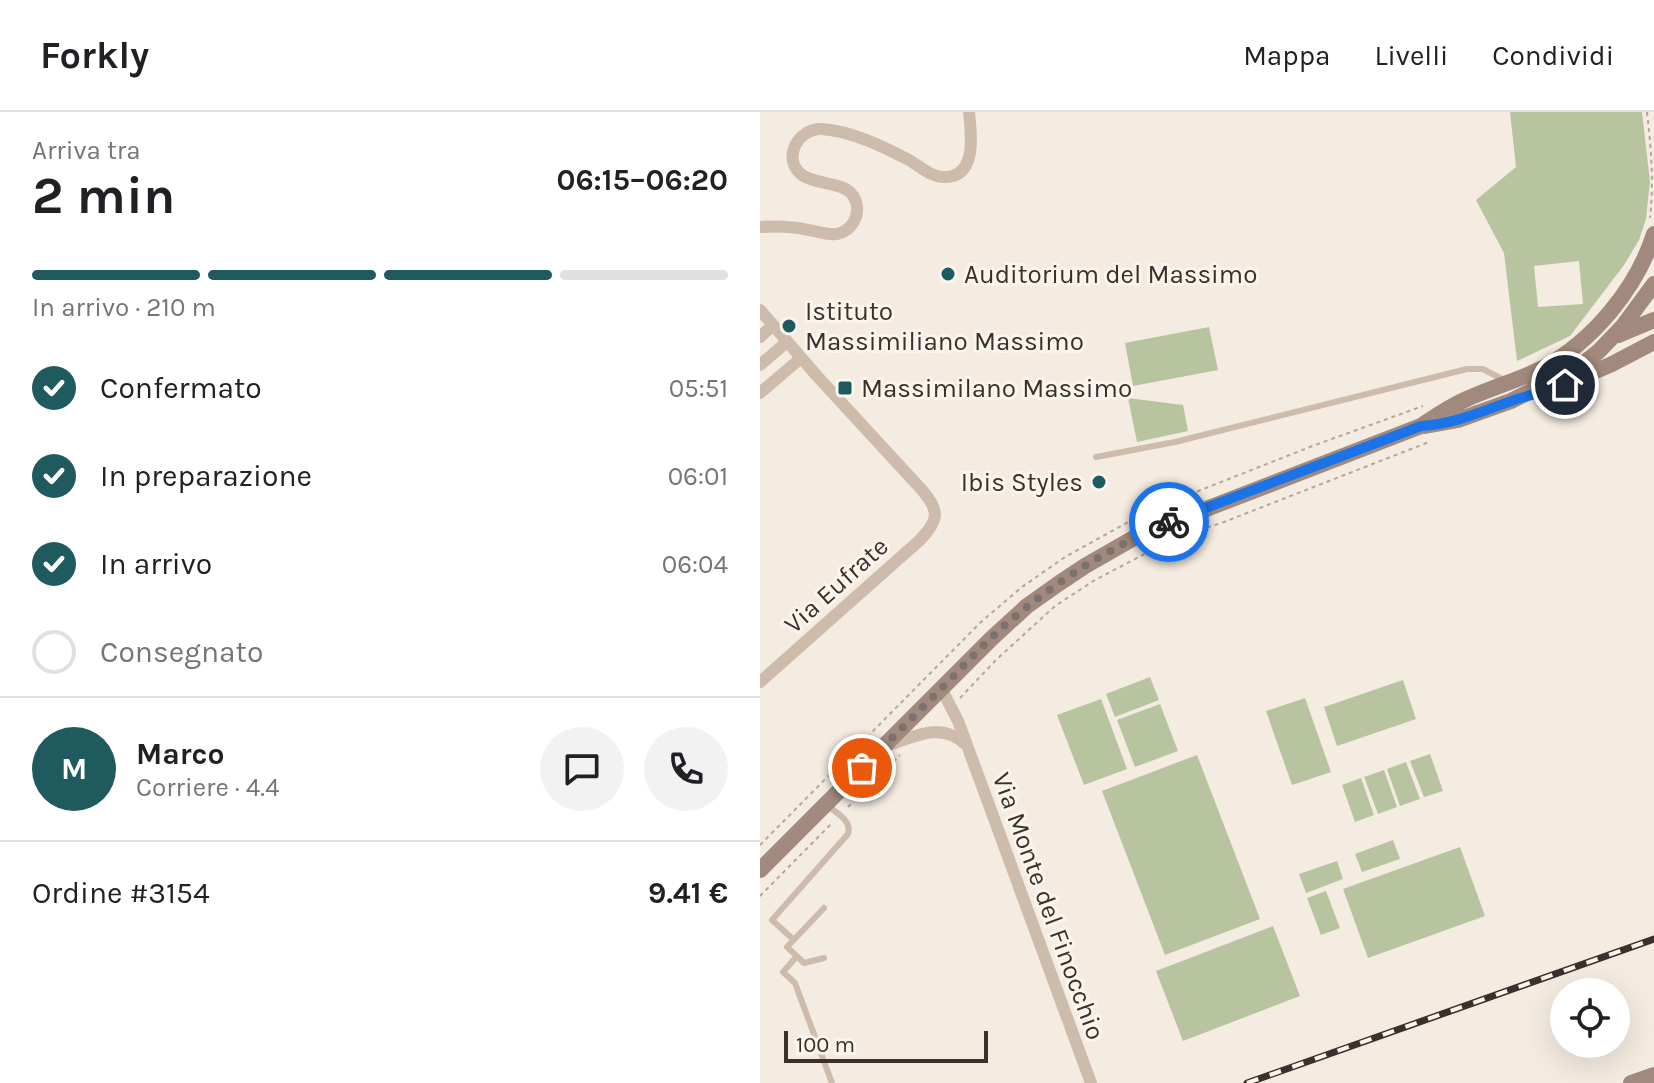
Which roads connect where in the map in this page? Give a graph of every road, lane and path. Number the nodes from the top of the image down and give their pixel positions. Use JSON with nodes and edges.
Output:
{"nodes":[{"id":1,"x":969,"y":112,"type":"edge"},
{"id":2,"x":760,"y":227,"type":"edge"},
{"id":3,"x":1654,"y":234,"type":"edge"},
{"id":4,"x":1654,"y":284,"type":"edge"},
{"id":5,"x":760,"y":310,"type":"edge"},
{"id":6,"x":1609,"y":313,"type":"junction"},
{"id":7,"x":1654,"y":320,"type":"edge"},
{"id":8,"x":773,"y":325,"type":"junction"},
{"id":9,"x":760,"y":337,"type":"edge"},
{"id":10,"x":1613,"y":337,"type":"junction"},
{"id":11,"x":787,"y":342,"type":"junction"},
{"id":12,"x":1652,"y":342,"type":"edge"},
{"id":13,"x":1564,"y":354,"type":"junction"},
{"id":14,"x":801,"y":358,"type":"junction"},
{"id":15,"x":760,"y":365,"type":"edge"},
{"id":16,"x":1508,"y":383,"type":"junction"},
{"id":17,"x":760,"y":393,"type":"edge"},
{"id":18,"x":1520,"y":398,"type":"junction"},
{"id":19,"x":1421,"y":426,"type":"junction"},
{"id":20,"x":1430,"y":441,"type":"dead end"},
{"id":21,"x":1096,"y":457,"type":"dead end"},
{"id":22,"x":760,"y":682,"type":"edge"},
{"id":23,"x":941,"y":688,"type":"junction"},
{"id":24,"x":951,"y":707,"type":"junction"},
{"id":25,"x":922,"y":735,"type":"junction"},
{"id":26,"x":967,"y":745,"type":"junction"},
{"id":27,"x":883,"y":747,"type":"junction"},
{"id":28,"x":826,"y":804,"type":"junction"},
{"id":29,"x":839,"y":815,"type":"junction"},
{"id":30,"x":760,"y":870,"type":"edge"},
{"id":31,"x":760,"y":896,"type":"edge"},
{"id":32,"x":824,"y":908,"type":"dead end"},
{"id":33,"x":794,"y":940,"type":"junction"},
{"id":34,"x":797,"y":956,"type":"junction"},
{"id":35,"x":824,"y":958,"type":"dead end"},
{"id":36,"x":1654,"y":1075,"type":"edge"},
{"id":37,"x":832,"y":1083,"type":"edge"},
{"id":38,"x":1091,"y":1083,"type":"edge"},
{"id":39,"x":1631,"y":1083,"type":"edge"}],
"edges":[{"from":1,"to":2,"type":"street"},
{"from":3,"to":6,"type":"main road"},
{"from":4,"to":10,"type":"main road"},
{"from":5,"to":8,"type":"street"},
{"from":6,"to":10,"type":"main road"},
{"from":6,"to":13,"type":"main road"},
{"from":7,"to":10,"type":"main road"},
{"from":8,"to":9,"type":"street"},
{"from":8,"to":11,"type":"street"},
{"from":10,"to":12,"type":"main road"},
{"from":10,"to":13,"type":"main road"},
{"from":10,"to":18,"type":"main road"},
{"from":11,"to":14,"type":"street"},
{"from":11,"to":15,"type":"street"},
{"from":12,"to":18,"type":"main road"},
{"from":13,"to":16,"type":"main road"},
{"from":14,"to":17,"type":"street"},
{"from":14,"to":22,"type":"street","name":"Via Eufrate"},
{"from":16,"to":19,"type":"main road"},
{"from":16,"to":21,"type":"lane"},
{"from":18,"to":19,"type":"main road"},
{"from":19,"to":23,"type":"main road"},
{"from":20,"to":24,"type":"path"},
{"from":23,"to":24,"type":"street","name":"Via Monte del Finocchio"},
{"from":23,"to":27,"type":"main road"},
{"from":24,"to":26,"type":"street","name":"Via Monte del Finocchio"},
{"from":25,"to":26,"type":"street","name":"Via Monte del Finocchio"},
{"from":25,"to":27,"type":"street","name":"Via Monte del Finocchio"},
{"from":25,"to":29,"type":"path"},
{"from":26,"to":38,"type":"street","name":"Via Monte del Finocchio"},
{"from":27,"to":28,"type":"main road"},
{"from":28,"to":29,"type":"lane"},
{"from":28,"to":30,"type":"main road"},
{"from":29,"to":31,"type":"path"},
{"from":29,"to":33,"type":"lane"},
{"from":32,"to":33,"type":"lane"},
{"from":33,"to":34,"type":"lane"},
{"from":34,"to":35,"type":"lane"},
{"from":34,"to":37,"type":"lane"},
{"from":36,"to":39,"type":"main road"}]}
